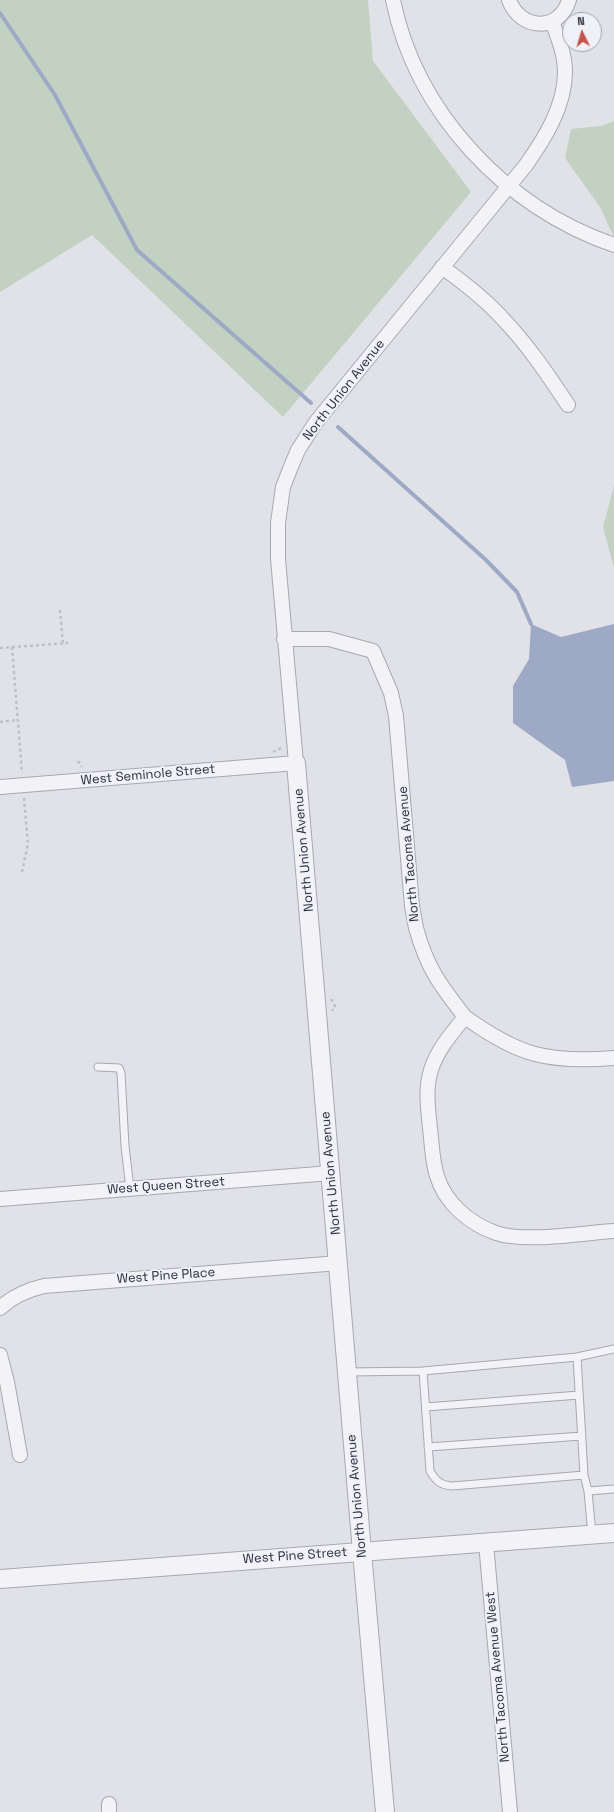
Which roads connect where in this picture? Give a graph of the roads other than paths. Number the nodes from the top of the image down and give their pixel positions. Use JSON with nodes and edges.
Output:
{"nodes":[{"id":1,"x":393,"y":0,"type":"edge"},
{"id":2,"x":509,"y":0,"type":"edge"},
{"id":3,"x":569,"y":0,"type":"edge"},
{"id":4,"x":552,"y":21,"type":"junction"},
{"id":5,"x":509,"y":186,"type":"junction"},
{"id":6,"x":614,"y":245,"type":"edge"},
{"id":7,"x":442,"y":266,"type":"junction"},
{"id":8,"x":568,"y":405,"type":"dead end"},
{"id":9,"x":284,"y":639,"type":"junction"},
{"id":10,"x":295,"y":754,"type":"junction"},
{"id":11,"x":0,"y":787,"type":"edge"},
{"id":12,"x":465,"y":1017,"type":"junction"},
{"id":13,"x":614,"y":1058,"type":"edge"},
{"id":14,"x":98,"y":1067,"type":"dead end"},
{"id":15,"x":331,"y":1173,"type":"junction"},
{"id":16,"x":130,"y":1189,"type":"junction"},
{"id":17,"x":0,"y":1199,"type":"edge"},
{"id":18,"x":614,"y":1231,"type":"edge"},
{"id":19,"x":339,"y":1263,"type":"junction"},
{"id":20,"x":0,"y":1308,"type":"edge"},
{"id":21,"x":614,"y":1349,"type":"edge"},
{"id":22,"x":0,"y":1355,"type":"edge"},
{"id":23,"x":576,"y":1357,"type":"junction"},
{"id":24,"x":424,"y":1371,"type":"junction"},
{"id":25,"x":347,"y":1372,"type":"junction"},
{"id":26,"x":579,"y":1395,"type":"junction"},
{"id":27,"x":426,"y":1407,"type":"junction"},
{"id":28,"x":582,"y":1436,"type":"junction"},
{"id":29,"x":428,"y":1447,"type":"junction"},
{"id":30,"x":20,"y":1455,"type":"dead end"},
{"id":31,"x":584,"y":1475,"type":"junction"},
{"id":32,"x":614,"y":1489,"type":"edge"},
{"id":33,"x":588,"y":1491,"type":"junction"},
{"id":34,"x":614,"y":1533,"type":"edge"},
{"id":35,"x":592,"y":1535,"type":"junction"},
{"id":36,"x":486,"y":1543,"type":"junction"},
{"id":37,"x":362,"y":1552,"type":"junction"},
{"id":38,"x":0,"y":1579,"type":"edge"},
{"id":39,"x":385,"y":1812,"type":"edge"},
{"id":40,"x":510,"y":1812,"type":"edge"}],
"edges":[{"from":1,"to":5,"type":"street"},
{"from":2,"to":4,"type":"street"},
{"from":3,"to":4,"type":"street"},
{"from":4,"to":5,"type":"street","name":"North Union Avenue"},
{"from":5,"to":6,"type":"street"},
{"from":5,"to":7,"type":"street","name":"North Union Avenue"},
{"from":7,"to":8,"type":"street"},
{"from":7,"to":9,"type":"street","name":"North Union Avenue"},
{"from":9,"to":10,"type":"street","name":"North Union Avenue"},
{"from":9,"to":12,"type":"street","name":"North Tacoma Avenue"},
{"from":10,"to":11,"type":"street","name":"West Seminole Street"},
{"from":10,"to":15,"type":"street","name":"North Union Avenue"},
{"from":12,"to":13,"type":"street","name":"North Tacoma Avenue"},
{"from":12,"to":18,"type":"street"},
{"from":14,"to":16,"type":"lane"},
{"from":15,"to":16,"type":"street","name":"West Queen Street"},
{"from":15,"to":19,"type":"street","name":"North Union Avenue"},
{"from":16,"to":17,"type":"street","name":"West Queen Street"},
{"from":19,"to":20,"type":"street","name":"West Pine Place"},
{"from":19,"to":25,"type":"street","name":"North Union Avenue"},
{"from":21,"to":23,"type":"lane"},
{"from":22,"to":30,"type":"street"},
{"from":23,"to":24,"type":"lane"},
{"from":23,"to":26,"type":"lane"},
{"from":24,"to":25,"type":"lane"},
{"from":24,"to":27,"type":"lane"},
{"from":25,"to":37,"type":"street","name":"North Union Avenue"},
{"from":26,"to":27,"type":"lane"},
{"from":26,"to":28,"type":"lane"},
{"from":27,"to":29,"type":"lane"},
{"from":28,"to":29,"type":"lane"},
{"from":28,"to":31,"type":"lane"},
{"from":29,"to":31,"type":"lane"},
{"from":31,"to":33,"type":"lane"},
{"from":32,"to":33,"type":"lane"},
{"from":33,"to":35,"type":"lane"},
{"from":34,"to":35,"type":"street","name":"West Pine Street"},
{"from":35,"to":36,"type":"street","name":"West Pine Street"},
{"from":36,"to":37,"type":"street","name":"West Pine Street"},
{"from":36,"to":40,"type":"street","name":"North Tacoma Avenue West"},
{"from":37,"to":38,"type":"street","name":"West Pine Street"},
{"from":37,"to":39,"type":"street","name":"North Union Avenue"}]}
